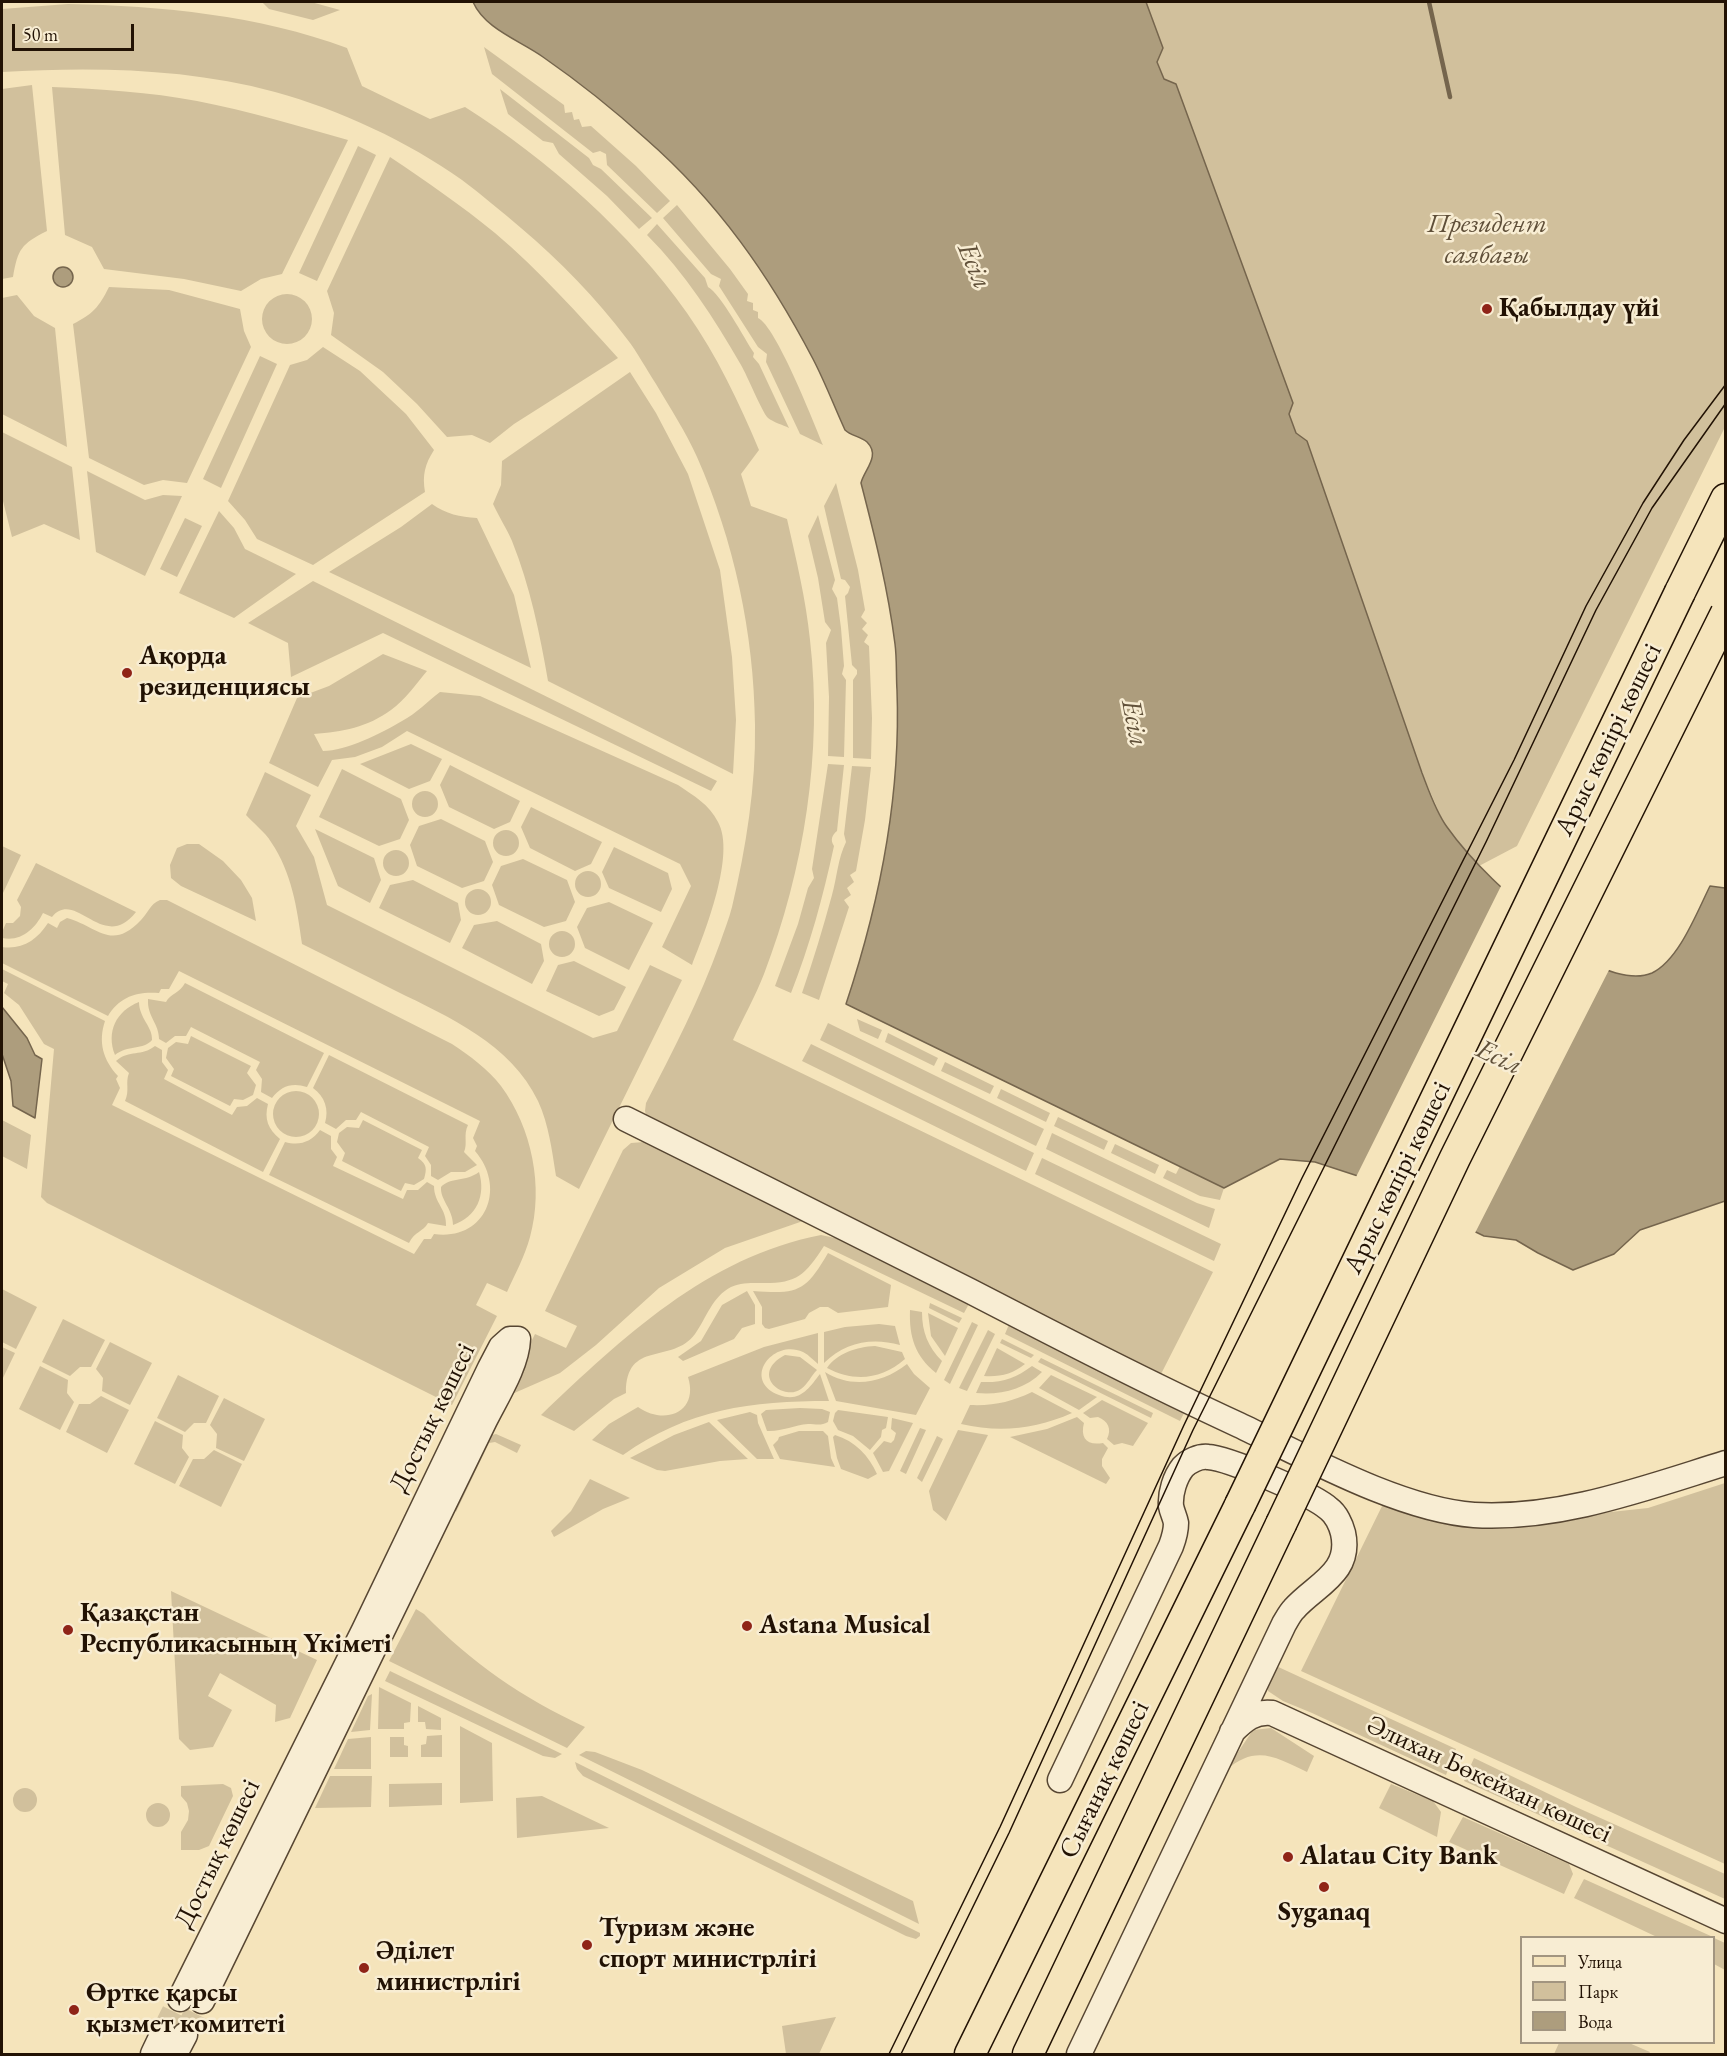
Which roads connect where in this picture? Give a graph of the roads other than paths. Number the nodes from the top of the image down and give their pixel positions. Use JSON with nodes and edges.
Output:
{"nodes":[{"id":1,"x":1725,"y":499,"type":"edge"},
{"id":2,"x":1725,"y":613,"type":"edge"},
{"id":3,"x":626,"y":1119,"type":"dead end"},
{"id":4,"x":1725,"y":1462,"type":"edge"},
{"id":5,"x":1240,"y":1505,"type":"joint"},
{"id":6,"x":1281,"y":1524,"type":"joint"},
{"id":7,"x":1231,"y":1734,"type":"junction"},
{"id":8,"x":1060,"y":1780,"type":"dead end"},
{"id":9,"x":1725,"y":1922,"type":"edge"},
{"id":10,"x":191,"y":2000,"type":"joint"},
{"id":11,"x":1029,"y":2054,"type":"edge"},
{"id":12,"x":970,"y":2055,"type":"edge"},
{"id":13,"x":1078,"y":2055,"type":"edge"}],
"edges":[{"from":1,"to":5,"type":"main road","name":"Арыс көпірі көшесі","bridge":true},
{"from":2,"to":6,"type":"main road","name":"Арыс көпірі көшесі","bridge":true},
{"from":3,"to":4,"type":"street"},
{"from":5,"to":12,"type":"main road","name":"Сығанақ көшесі"},
{"from":6,"to":11,"type":"main road","name":"Сығанақ көшесі"},
{"from":7,"to":8,"type":"street"},
{"from":7,"to":9,"type":"street","name":"Әлихан Бөкейхан көшесі"},
{"from":7,"to":13,"type":"street"},
{"from":10,"to":10,"type":"street","name":"Достық көшесі"}]}
